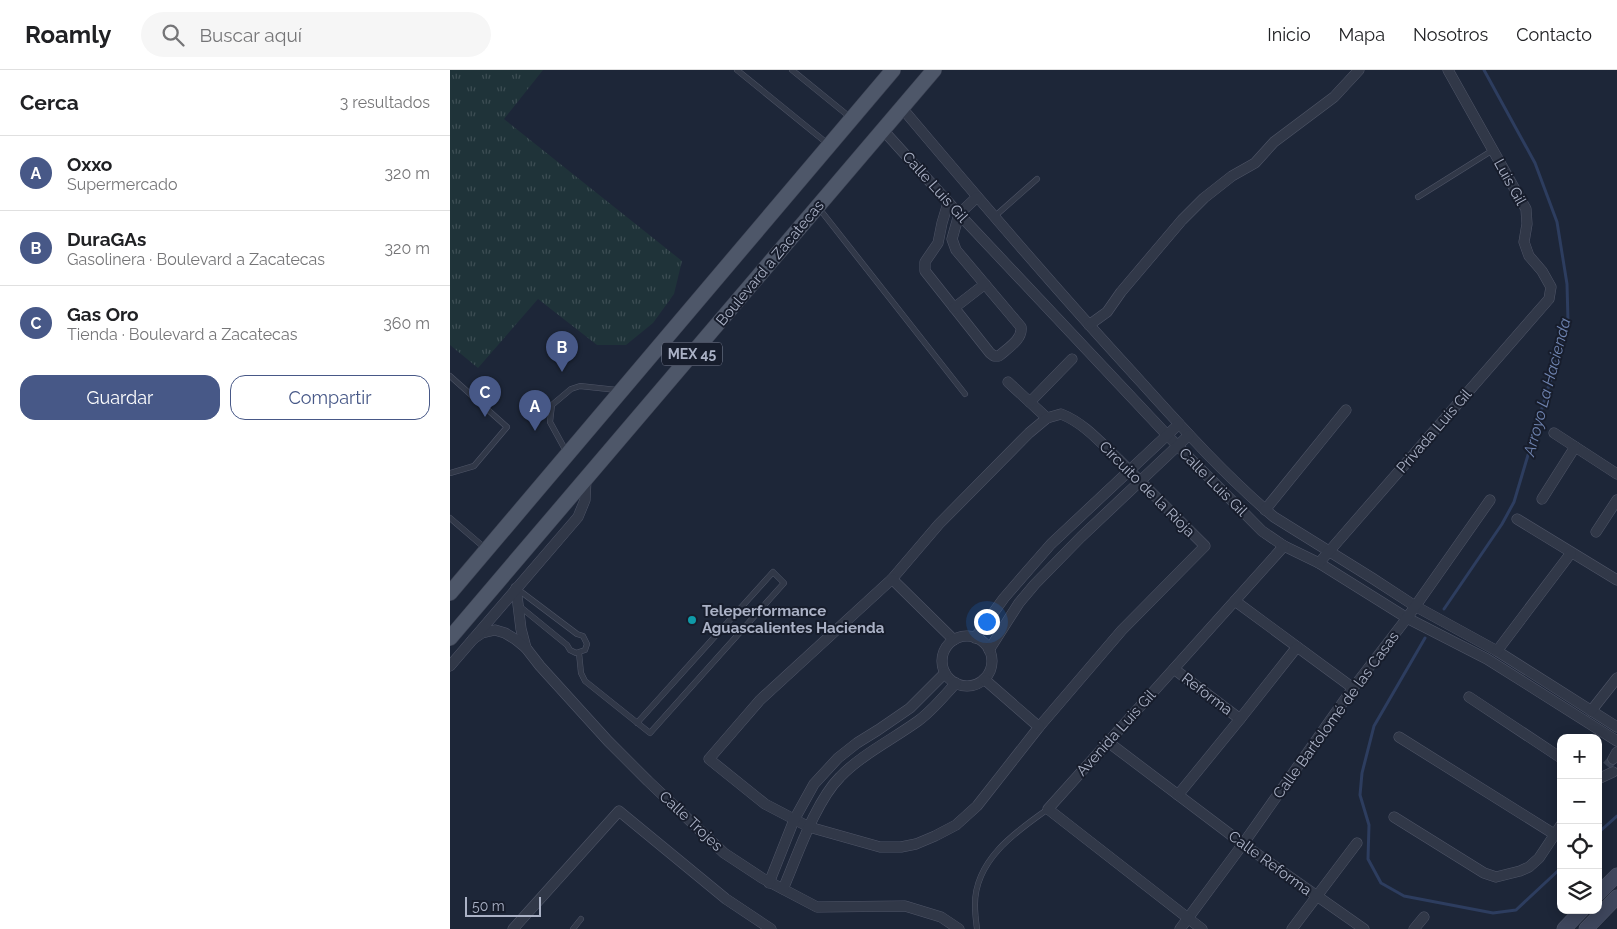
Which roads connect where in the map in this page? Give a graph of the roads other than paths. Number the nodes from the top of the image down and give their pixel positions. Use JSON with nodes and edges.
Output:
{"nodes":[{"id":1,"x":737,"y":70,"type":"edge"},
{"id":2,"x":792,"y":70,"type":"edge"},
{"id":3,"x":893,"y":70,"type":"edge"},
{"id":4,"x":934,"y":70,"type":"edge"},
{"id":5,"x":1359,"y":70,"type":"edge"},
{"id":6,"x":1448,"y":70,"type":"edge"},
{"id":7,"x":902,"y":108,"type":"junction"},
{"id":8,"x":852,"y":119,"type":"junction"},
{"id":9,"x":884,"y":130,"type":"junction"},
{"id":10,"x":829,"y":145,"type":"junction"},
{"id":11,"x":1493,"y":150,"type":"junction"},
{"id":12,"x":1037,"y":179,"type":"dead end"},
{"id":13,"x":977,"y":197,"type":"junction"},
{"id":14,"x":1418,"y":197,"type":"dead end"},
{"id":15,"x":948,"y":203,"type":"junction"},
{"id":16,"x":818,"y":207,"type":"junction"},
{"id":17,"x":959,"y":214,"type":"junction"},
{"id":18,"x":994,"y":217,"type":"junction"},
{"id":19,"x":985,"y":284,"type":"junction"},
{"id":20,"x":1549,"y":299,"type":"joint"},
{"id":21,"x":954,"y":308,"type":"junction"},
{"id":22,"x":1089,"y":325,"type":"junction"},
{"id":23,"x":1072,"y":359,"type":"dead end"},
{"id":24,"x":450,"y":376,"type":"edge"},
{"id":25,"x":1008,"y":382,"type":"dead end"},
{"id":26,"x":620,"y":390,"type":"junction"},
{"id":27,"x":965,"y":394,"type":"dead end"},
{"id":28,"x":1030,"y":402,"type":"junction"},
{"id":29,"x":1346,"y":410,"type":"dead end"},
{"id":30,"x":1046,"y":418,"type":"junction"},
{"id":31,"x":1179,"y":424,"type":"junction"},
{"id":32,"x":1554,"y":433,"type":"dead end"},
{"id":33,"x":1167,"y":435,"type":"junction"},
{"id":34,"x":1189,"y":435,"type":"junction"},
{"id":35,"x":1177,"y":446,"type":"junction"},
{"id":36,"x":1575,"y":446,"type":"junction"},
{"id":37,"x":568,"y":454,"type":"junction"},
{"id":38,"x":1130,"y":471,"type":"junction"},
{"id":39,"x":450,"y":473,"type":"edge"},
{"id":40,"x":1617,"y":474,"type":"edge"},
{"id":41,"x":586,"y":479,"type":"junction"},
{"id":42,"x":1141,"y":481,"type":"junction"},
{"id":43,"x":1542,"y":499,"type":"dead end"},
{"id":44,"x":1490,"y":500,"type":"dead end"},
{"id":45,"x":1617,"y":500,"type":"edge"},
{"id":46,"x":1265,"y":510,"type":"junction"},
{"id":47,"x":450,"y":518,"type":"edge"},
{"id":48,"x":1517,"y":519,"type":"dead end"},
{"id":49,"x":1596,"y":532,"type":"dead end"},
{"id":50,"x":1284,"y":546,"type":"junction"},
{"id":51,"x":487,"y":550,"type":"junction"},
{"id":52,"x":1328,"y":550,"type":"junction"},
{"id":53,"x":1571,"y":553,"type":"junction"},
{"id":54,"x":1319,"y":563,"type":"junction"},
{"id":55,"x":892,"y":579,"type":"junction"},
{"id":56,"x":1617,"y":580,"type":"edge"},
{"id":57,"x":453,"y":586,"type":"edge"},
{"id":58,"x":516,"y":588,"type":"junction"},
{"id":59,"x":508,"y":597,"type":"junction"},
{"id":60,"x":1235,"y":601,"type":"junction"},
{"id":61,"x":518,"y":604,"type":"junction"},
{"id":62,"x":1415,"y":606,"type":"junction"},
{"id":63,"x":1408,"y":618,"type":"junction"},
{"id":64,"x":450,"y":638,"type":"edge"},
{"id":65,"x":975,"y":638,"type":"junction"},
{"id":66,"x":473,"y":639,"type":"junction"},
{"id":67,"x":954,"y":640,"type":"junction"},
{"id":68,"x":1296,"y":646,"type":"junction"},
{"id":69,"x":526,"y":648,"type":"junction"},
{"id":70,"x":989,"y":650,"type":"junction"},
{"id":71,"x":1497,"y":652,"type":"junction"},
{"id":72,"x":579,"y":653,"type":"junction"},
{"id":73,"x":450,"y":666,"type":"edge"},
{"id":74,"x":1174,"y":669,"type":"junction"},
{"id":75,"x":945,"y":673,"type":"junction"},
{"id":76,"x":1617,"y":678,"type":"edge"},
{"id":77,"x":984,"y":679,"type":"junction"},
{"id":78,"x":956,"y":683,"type":"junction"},
{"id":79,"x":1354,"y":688,"type":"junction"},
{"id":80,"x":1469,"y":698,"type":"dead end"},
{"id":81,"x":1591,"y":711,"type":"junction"},
{"id":82,"x":1240,"y":719,"type":"junction"},
{"id":83,"x":637,"y":723,"type":"junction"},
{"id":84,"x":1039,"y":727,"type":"junction"},
{"id":85,"x":1617,"y":727,"type":"edge"},
{"id":86,"x":1399,"y":737,"type":"dead end"},
{"id":87,"x":1617,"y":741,"type":"edge"},
{"id":88,"x":1108,"y":742,"type":"junction"},
{"id":89,"x":1557,"y":755,"type":"edge"},
{"id":90,"x":1612,"y":762,"type":"tunnel mouth"},
{"id":91,"x":1602,"y":773,"type":"edge"},
{"id":92,"x":1178,"y":796,"type":"junction"},
{"id":93,"x":1048,"y":809,"type":"junction"},
{"id":94,"x":1394,"y":817,"type":"dead end"},
{"id":95,"x":794,"y":820,"type":"junction"},
{"id":96,"x":809,"y":827,"type":"junction"},
{"id":97,"x":1557,"y":830,"type":"edge"},
{"id":98,"x":1554,"y":834,"type":"junction"},
{"id":99,"x":1357,"y":842,"type":"dead end"},
{"id":100,"x":1243,"y":844,"type":"junction"},
{"id":101,"x":1617,"y":875,"type":"edge"},
{"id":102,"x":770,"y":883,"type":"junction"},
{"id":103,"x":782,"y":889,"type":"junction"},
{"id":104,"x":1602,"y":890,"type":"edge"},
{"id":105,"x":1317,"y":896,"type":"junction"},
{"id":106,"x":1617,"y":897,"type":"edge"},
{"id":107,"x":1578,"y":914,"type":"edge"},
{"id":108,"x":1424,"y":917,"type":"dead end"},
{"id":109,"x":1188,"y":918,"type":"junction"},
{"id":110,"x":581,"y":919,"type":"dead end"},
{"id":111,"x":513,"y":929,"type":"edge"},
{"id":112,"x":573,"y":929,"type":"edge"},
{"id":113,"x":771,"y":929,"type":"edge"},
{"id":114,"x":958,"y":929,"type":"edge"},
{"id":115,"x":977,"y":929,"type":"edge"},
{"id":116,"x":1180,"y":929,"type":"edge"},
{"id":117,"x":1202,"y":929,"type":"edge"},
{"id":118,"x":1292,"y":929,"type":"edge"},
{"id":119,"x":1364,"y":929,"type":"edge"},
{"id":120,"x":1414,"y":929,"type":"edge"},
{"id":121,"x":1564,"y":929,"type":"edge"},
{"id":122,"x":1586,"y":929,"type":"edge"}],
"edges":[{"from":1,"to":10,"type":"lane"},
{"from":2,"to":8,"type":"lane"},
{"from":3,"to":8,"type":"main road","name":"Boulevard a Zacatecas","number":"MEX 45"},
{"from":4,"to":7,"type":"main road","name":"Boulevard a Zacatecas","number":"MEX 45"},
{"from":5,"to":22,"type":"street"},
{"from":6,"to":11,"type":"street","name":"Luis Gil"},
{"from":7,"to":9,"type":"main road","name":"Boulevard a Zacatecas","number":"MEX 45"},
{"from":7,"to":13,"type":"street","name":"Calle Luis Gil"},
{"from":8,"to":10,"type":"main road","name":"Boulevard a Zacatecas","number":"MEX 45"},
{"from":9,"to":15,"type":"street","name":"Calle Luis Gil"},
{"from":9,"to":16,"type":"main road","name":"Boulevard a Zacatecas","number":"MEX 45"},
{"from":10,"to":26,"type":"main road","name":"Boulevard a Zacatecas","number":"MEX 45"},
{"from":11,"to":14,"type":"lane"},
{"from":11,"to":20,"type":"street","name":"Luis Gil"},
{"from":12,"to":18,"type":"lane"},
{"from":13,"to":17,"type":"street"},
{"from":13,"to":18,"type":"street","name":"Calle Luis Gil"},
{"from":15,"to":17,"type":"street","name":"Calle Luis Gil"},
{"from":15,"to":21,"type":"street"},
{"from":16,"to":27,"type":"lane"},
{"from":16,"to":41,"type":"main road","name":"Boulevard a Zacatecas","number":"MEX 45"},
{"from":17,"to":19,"type":"street"},
{"from":17,"to":33,"type":"street","name":"Calle Luis Gil"},
{"from":18,"to":22,"type":"street","name":"Calle Luis Gil"},
{"from":19,"to":21,"type":"street"},
{"from":19,"to":21,"type":"street"},
{"from":20,"to":52,"type":"street","name":"Privada Luis Gil"},
{"from":22,"to":31,"type":"street","name":"Calle Luis Gil"},
{"from":23,"to":28,"type":"street"},
{"from":24,"to":39,"type":"lane"},
{"from":25,"to":28,"type":"street"},
{"from":26,"to":37,"type":"main road","name":"Boulevard a Zacatecas","number":"MEX 45"},
{"from":26,"to":37,"type":"lane"},
{"from":28,"to":30,"type":"street"},
{"from":29,"to":46,"type":"street"},
{"from":30,"to":38,"type":"street","name":"Circuito de la Rioja"},
{"from":30,"to":55,"type":"street","name":"Circuito de la Rioja"},
{"from":31,"to":33,"type":"street"},
{"from":31,"to":34,"type":"street","name":"Calle Luis Gil"},
{"from":32,"to":36,"type":"street"},
{"from":33,"to":35,"type":"street","name":"Calle Luis Gil"},
{"from":33,"to":38,"type":"street"},
{"from":34,"to":35,"type":"street"},
{"from":34,"to":46,"type":"street","name":"Calle Luis Gil"},
{"from":35,"to":42,"type":"street"},
{"from":35,"to":50,"type":"street","name":"Calle Luis Gil"},
{"from":36,"to":40,"type":"street"},
{"from":36,"to":43,"type":"street"},
{"from":37,"to":51,"type":"main road","name":"Boulevard a Zacatecas","number":"MEX 45"},
{"from":38,"to":42,"type":"street","name":"Circuito de la Rioja"},
{"from":38,"to":65,"type":"street"},
{"from":41,"to":58,"type":"street"},
{"from":41,"to":64,"type":"main road","name":"Boulevard a Zacatecas","number":"MEX 45"},
{"from":42,"to":70,"type":"street"},
{"from":42,"to":84,"type":"street","name":"Circuito de la Rioja"},
{"from":44,"to":62,"type":"street","name":"Calle Bartolomé de las Casas"},
{"from":45,"to":49,"type":"street"},
{"from":46,"to":52,"type":"street","name":"Calle Luis Gil"},
{"from":47,"to":51,"type":"lane"},
{"from":48,"to":53,"type":"street"},
{"from":50,"to":54,"type":"street","name":"Calle Luis Gil"},
{"from":50,"to":60,"type":"street","name":"Avenida Luis Gil"},
{"from":51,"to":57,"type":"main road","name":"Boulevard a Zacatecas","number":"MEX 45"},
{"from":52,"to":54,"type":"street","name":"Privada Luis Gil"},
{"from":52,"to":62,"type":"street","name":"Calle Luis Gil"},
{"from":53,"to":56,"type":"street"},
{"from":53,"to":71,"type":"street"},
{"from":54,"to":63,"type":"street","name":"Calle Luis Gil"},
{"from":55,"to":67,"type":"street"},
{"from":55,"to":95,"type":"street","name":"Circuito de la Rioja"},
{"from":58,"to":59,"type":"street"},
{"from":58,"to":61,"type":"street"},
{"from":58,"to":72,"type":"lane"},
{"from":59,"to":61,"type":"lane"},
{"from":59,"to":66,"type":"street"},
{"from":60,"to":68,"type":"street"},
{"from":60,"to":74,"type":"street","name":"Avenida Luis Gil"},
{"from":61,"to":69,"type":"street"},
{"from":61,"to":72,"type":"lane"},
{"from":62,"to":63,"type":"street","name":"Calle Bartolomé de las Casas"},
{"from":62,"to":71,"type":"street","name":"Calle Luis Gil"},
{"from":63,"to":79,"type":"street","name":"Calle Bartolomé de las Casas"},
{"from":63,"to":87,"type":"street","name":"Calle Luis Gil"},
{"from":65,"to":67,"type":"street"},
{"from":65,"to":70,"type":"street"},
{"from":66,"to":69,"type":"street","name":"Calle Trojes"},
{"from":66,"to":73,"type":"street"},
{"from":67,"to":75,"type":"street"},
{"from":68,"to":79,"type":"street"},
{"from":68,"to":82,"type":"street"},
{"from":69,"to":102,"type":"street","name":"Calle Trojes"},
{"from":70,"to":77,"type":"street"},
{"from":71,"to":81,"type":"street","name":"Calle Luis Gil"},
{"from":72,"to":83,"type":"lane"},
{"from":74,"to":82,"type":"street","name":"Reforma"},
{"from":74,"to":88,"type":"street","name":"Avenida Luis Gil"},
{"from":75,"to":78,"type":"street"},
{"from":75,"to":95,"type":"street"},
{"from":76,"to":81,"type":"street"},
{"from":77,"to":78,"type":"street"},
{"from":77,"to":84,"type":"street"},
{"from":78,"to":96,"type":"street"},
{"from":79,"to":100,"type":"street","name":"Calle Bartolomé de las Casas"},
{"from":80,"to":89,"type":"street"},
{"from":81,"to":85,"type":"street","name":"Calle Luis Gil"},
{"from":82,"to":92,"type":"street"},
{"from":83,"to":83,"type":"lane"},
{"from":84,"to":96,"type":"street","name":"Circuito de la Rioja"},
{"from":86,"to":98,"type":"street"},
{"from":88,"to":92,"type":"street","name":"Calle Reforma"},
{"from":88,"to":93,"type":"street","name":"Avenida Luis Gil"},
{"from":90,"to":91,"type":"street"},
{"from":92,"to":100,"type":"street","name":"Calle Reforma"},
{"from":93,"to":109,"type":"street"},
{"from":93,"to":115,"type":"lane","name":"Avenida Luis Gil"},
{"from":94,"to":98,"type":"street"},
{"from":95,"to":96,"type":"street","name":"Circuito de la Rioja"},
{"from":95,"to":102,"type":"street"},
{"from":96,"to":103,"type":"street"},
{"from":97,"to":98,"type":"street"},
{"from":99,"to":105,"type":"street"},
{"from":100,"to":105,"type":"street","name":"Calle Reforma"},
{"from":100,"to":109,"type":"street","name":"Calle Bartolomé de las Casas"},
{"from":101,"to":104,"type":"main road"},
{"from":102,"to":103,"type":"street","name":"Calle Trojes"},
{"from":103,"to":114,"type":"street","name":"Calle Trojes"},
{"from":105,"to":118,"type":"street"},
{"from":105,"to":119,"type":"street","name":"Calle Reforma"},
{"from":106,"to":122,"type":"main road"},
{"from":107,"to":121,"type":"main road"},
{"from":108,"to":120,"type":"street"},
{"from":109,"to":116,"type":"street","name":"Calle Bartolomé de las Casas"},
{"from":109,"to":117,"type":"street"},
{"from":110,"to":112,"type":"lane"},
{"from":111,"to":113,"type":"street"}]}
